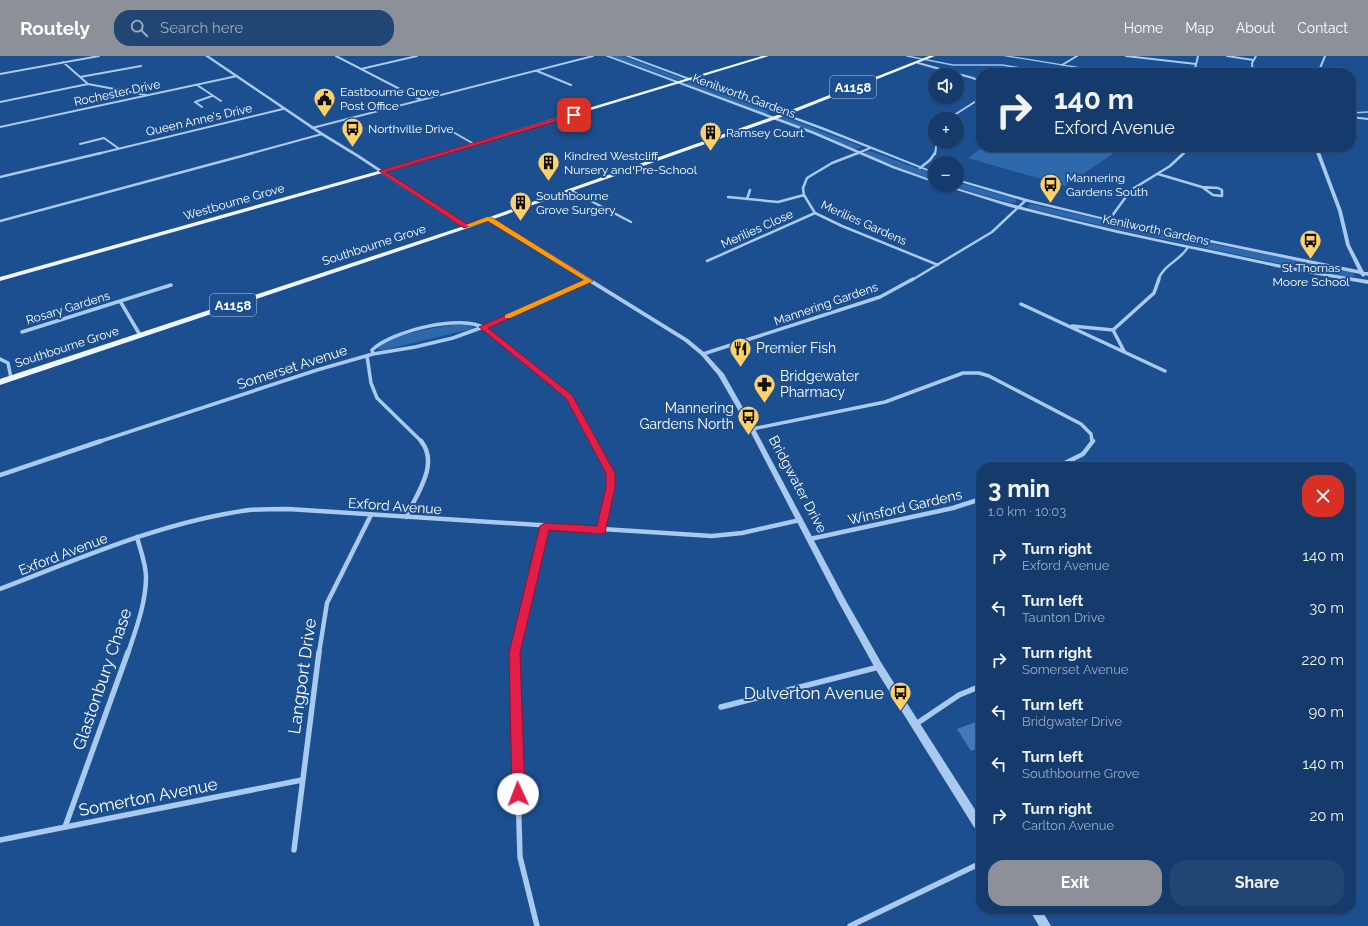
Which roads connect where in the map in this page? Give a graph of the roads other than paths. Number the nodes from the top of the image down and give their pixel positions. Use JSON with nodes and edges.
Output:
{"nodes":[{"id":1,"x":99,"y":56,"type":"edge"},
{"id":2,"x":207,"y":56,"type":"edge"},
{"id":3,"x":336,"y":56,"type":"edge"},
{"id":4,"x":417,"y":56,"type":"edge"},
{"id":5,"x":593,"y":56,"type":"edge"},
{"id":6,"x":607,"y":56,"type":"edge"},
{"id":7,"x":627,"y":56,"type":"edge"},
{"id":8,"x":767,"y":56,"type":"edge"},
{"id":9,"x":934,"y":56,"type":"edge"},
{"id":10,"x":1005,"y":56,"type":"edge"},
{"id":11,"x":1076,"y":56,"type":"edge"},
{"id":12,"x":1126,"y":56,"type":"edge"},
{"id":13,"x":1198,"y":56,"type":"edge"},
{"id":14,"x":1227,"y":56,"type":"edge"},
{"id":15,"x":1256,"y":56,"type":"edge"},
{"id":16,"x":1325,"y":56,"type":"edge"},
{"id":17,"x":1253,"y":60,"type":"junction"},
{"id":18,"x":923,"y":61,"type":"junction"},
{"id":19,"x":63,"y":62,"type":"junction"},
{"id":20,"x":1196,"y":64,"type":"junction"},
{"id":21,"x":1062,"y":65,"type":"junction"},
{"id":22,"x":140,"y":66,"type":"dead end"},
{"id":23,"x":1082,"y":68,"type":"edge"},
{"id":24,"x":1195,"y":68,"type":"edge"},
{"id":25,"x":1253,"y":68,"type":"edge"},
{"id":26,"x":1320,"y":68,"type":"edge"},
{"id":27,"x":362,"y":69,"type":"junction"},
{"id":28,"x":537,"y":71,"type":"junction"},
{"id":29,"x":0,"y":74,"type":"edge"},
{"id":30,"x":237,"y":76,"type":"junction"},
{"id":31,"x":80,"y":78,"type":"junction"},
{"id":32,"x":689,"y":80,"type":"junction"},
{"id":33,"x":976,"y":80,"type":"edge"},
{"id":34,"x":680,"y":83,"type":"junction"},
{"id":35,"x":88,"y":84,"type":"junction"},
{"id":36,"x":197,"y":85,"type":"junction"},
{"id":37,"x":571,"y":85,"type":"dead end"},
{"id":38,"x":710,"y":94,"type":"junction"},
{"id":39,"x":148,"y":95,"type":"junction"},
{"id":40,"x":212,"y":96,"type":"junction"},
{"id":41,"x":743,"y":99,"type":"junction"},
{"id":42,"x":421,"y":100,"type":"junction"},
{"id":43,"x":976,"y":101,"type":"edge"},
{"id":44,"x":0,"y":102,"type":"edge"},
{"id":45,"x":220,"y":102,"type":"dead end"},
{"id":46,"x":202,"y":107,"type":"dead end"},
{"id":47,"x":283,"y":109,"type":"junction"},
{"id":48,"x":959,"y":112,"type":"edge"},
{"id":49,"x":783,"y":114,"type":"junction"},
{"id":50,"x":774,"y":118,"type":"junction"},
{"id":51,"x":1356,"y":118,"type":"edge"},
{"id":52,"x":1368,"y":119,"type":"edge"},
{"id":53,"x":0,"y":127,"type":"edge"},
{"id":54,"x":312,"y":128,"type":"junction"},
{"id":55,"x":453,"y":132,"type":"dead end"},
{"id":56,"x":322,"y":134,"type":"junction"},
{"id":57,"x":80,"y":144,"type":"dead end"},
{"id":58,"x":474,"y":144,"type":"junction"},
{"id":59,"x":118,"y":148,"type":"junction"},
{"id":60,"x":870,"y":148,"type":"junction"},
{"id":61,"x":938,"y":148,"type":"edge"},
{"id":62,"x":1184,"y":152,"type":"edge"},
{"id":63,"x":1318,"y":152,"type":"edge"},
{"id":64,"x":858,"y":153,"type":"junction"},
{"id":65,"x":920,"y":168,"type":"junction"},
{"id":66,"x":382,"y":171,"type":"junction"},
{"id":67,"x":928,"y":171,"type":"edge"},
{"id":68,"x":1158,"y":174,"type":"junction"},
{"id":69,"x":0,"y":177,"type":"edge"},
{"id":70,"x":928,"y":179,"type":"edge"},
{"id":71,"x":964,"y":182,"type":"edge"},
{"id":72,"x":1202,"y":187,"type":"junction"},
{"id":73,"x":570,"y":190,"type":"junction"},
{"id":74,"x":750,"y":190,"type":"dead end"},
{"id":75,"x":964,"y":191,"type":"edge"},
{"id":76,"x":804,"y":195,"type":"junction"},
{"id":77,"x":728,"y":197,"type":"dead end"},
{"id":78,"x":747,"y":199,"type":"junction"},
{"id":79,"x":1026,"y":200,"type":"junction"},
{"id":80,"x":1019,"y":207,"type":"junction"},
{"id":81,"x":815,"y":212,"type":"junction"},
{"id":82,"x":489,"y":218,"type":"junction"},
{"id":83,"x":1109,"y":220,"type":"junction"},
{"id":84,"x":0,"y":221,"type":"edge"},
{"id":85,"x":631,"y":222,"type":"dead end"},
{"id":86,"x":466,"y":227,"type":"junction"},
{"id":87,"x":1188,"y":247,"type":"junction"},
{"id":88,"x":707,"y":261,"type":"dead end"},
{"id":89,"x":938,"y":265,"type":"junction"},
{"id":90,"x":1362,"y":272,"type":"junction"},
{"id":91,"x":1368,"y":274,"type":"edge"},
{"id":92,"x":0,"y":279,"type":"edge"},
{"id":93,"x":589,"y":281,"type":"junction"},
{"id":94,"x":1368,"y":282,"type":"edge"},
{"id":95,"x":172,"y":285,"type":"dead end"},
{"id":96,"x":120,"y":301,"type":"junction"},
{"id":97,"x":1021,"y":304,"type":"dead end"},
{"id":98,"x":1069,"y":326,"type":"junction"},
{"id":99,"x":483,"y":327,"type":"junction"},
{"id":100,"x":1113,"y":330,"type":"junction"},
{"id":101,"x":22,"y":332,"type":"dead end"},
{"id":102,"x":140,"y":335,"type":"junction"},
{"id":103,"x":1124,"y":352,"type":"junction"},
{"id":104,"x":373,"y":354,"type":"junction"},
{"id":105,"x":703,"y":354,"type":"junction"},
{"id":106,"x":367,"y":356,"type":"junction"},
{"id":107,"x":0,"y":359,"type":"edge"},
{"id":108,"x":1165,"y":371,"type":"dead end"},
{"id":109,"x":11,"y":378,"type":"junction"},
{"id":110,"x":0,"y":382,"type":"edge"},
{"id":111,"x":752,"y":429,"type":"junction"},
{"id":112,"x":1068,"y":462,"type":"edge"},
{"id":113,"x":0,"y":475,"type":"edge"},
{"id":114,"x":976,"y":501,"type":"edge"},
{"id":115,"x":372,"y":515,"type":"junction"},
{"id":116,"x":406,"y":517,"type":"junction"},
{"id":117,"x":800,"y":520,"type":"junction"},
{"id":118,"x":545,"y":526,"type":"junction"},
{"id":119,"x":601,"y":530,"type":"junction"},
{"id":120,"x":137,"y":537,"type":"junction"},
{"id":121,"x":810,"y":539,"type":"junction"},
{"id":122,"x":0,"y":589,"type":"edge"},
{"id":123,"x":879,"y":667,"type":"junction"},
{"id":124,"x":976,"y":688,"type":"edge"},
{"id":125,"x":721,"y":707,"type":"dead end"},
{"id":126,"x":915,"y":725,"type":"junction"},
{"id":127,"x":302,"y":780,"type":"junction"},
{"id":128,"x":976,"y":820,"type":"edge"},
{"id":129,"x":65,"y":827,"type":"junction"},
{"id":130,"x":0,"y":840,"type":"edge"},
{"id":131,"x":294,"y":850,"type":"dead end"},
{"id":132,"x":976,"y":865,"type":"edge"},
{"id":133,"x":1038,"y":914,"type":"edge"},
{"id":134,"x":537,"y":926,"type":"edge"},
{"id":135,"x":850,"y":926,"type":"edge"},
{"id":136,"x":1046,"y":926,"type":"edge"}],
"edges":[{"from":1,"to":19,"type":"street"},
{"from":2,"to":30,"type":"street"},
{"from":3,"to":27,"type":"street"},
{"from":4,"to":27,"type":"street"},
{"from":5,"to":28,"type":"street"},
{"from":6,"to":34,"type":"street","name":"Kenilworth Gardens"},
{"from":7,"to":32,"type":"street","name":"Kenilworth Gardens"},
{"from":8,"to":32,"type":"main road","name":"Westbourne Grove"},
{"from":9,"to":18,"type":"main road","name":"Southbourne Grove","number":"A1158"},
{"from":10,"to":21,"type":"street"},
{"from":11,"to":21,"type":"street"},
{"from":12,"to":20,"type":"street"},
{"from":13,"to":20,"type":"street"},
{"from":14,"to":17,"type":"street"},
{"from":15,"to":17,"type":"street"},
{"from":16,"to":26,"type":"street"},
{"from":17,"to":25,"type":"street"},
{"from":18,"to":33,"type":"street"},
{"from":18,"to":49,"type":"main road","name":"Southbourne Grove","number":"A1158"},
{"from":19,"to":29,"type":"street"},
{"from":19,"to":31,"type":"street"},
{"from":20,"to":24,"type":"street"},
{"from":21,"to":23,"type":"street"},
{"from":22,"to":31,"type":"street"},
{"from":27,"to":42,"type":"street"},
{"from":28,"to":37,"type":"street"},
{"from":28,"to":42,"type":"street"},
{"from":30,"to":36,"type":"street","name":"Rochester Drive"},
{"from":30,"to":47,"type":"street"},
{"from":31,"to":35,"type":"street"},
{"from":32,"to":34,"type":"main road","name":"Westbourne Grove"},
{"from":32,"to":38,"type":"street"},
{"from":32,"to":41,"type":"street","name":"Kenilworth Gardens"},
{"from":34,"to":38,"type":"street","name":"Kenilworth Gardens"},
{"from":34,"to":58,"type":"main road","name":"Westbourne Grove"},
{"from":35,"to":39,"type":"street"},
{"from":35,"to":44,"type":"street"},
{"from":36,"to":39,"type":"street","name":"Rochester Drive"},
{"from":36,"to":40,"type":"street"},
{"from":38,"to":50,"type":"street","name":"Kenilworth Gardens"},
{"from":39,"to":53,"type":"street","name":"Rochester Drive"},
{"from":40,"to":45,"type":"street"},
{"from":40,"to":46,"type":"street"},
{"from":41,"to":49,"type":"street","name":"Kenilworth Gardens"},
{"from":41,"to":50,"type":"street"},
{"from":42,"to":54,"type":"street"},
{"from":43,"to":48,"type":"street"},
{"from":47,"to":54,"type":"street"},
{"from":47,"to":59,"type":"street","name":"Queen Anne's Drive"},
{"from":49,"to":50,"type":"main road","name":"Southbourne Grove","number":"A1158"},
{"from":49,"to":60,"type":"street","name":"Kenilworth Gardens"},
{"from":50,"to":64,"type":"street","name":"Kenilworth Gardens"},
{"from":50,"to":73,"type":"main road","name":"Southbourne Grove","number":"A1158"},
{"from":51,"to":52,"type":"street"},
{"from":54,"to":56,"type":"street"},
{"from":55,"to":58,"type":"street"},
{"from":56,"to":66,"type":"street"},
{"from":56,"to":84,"type":"street"},
{"from":57,"to":59,"type":"street"},
{"from":58,"to":66,"type":"main road","name":"Westbourne Grove"},
{"from":59,"to":69,"type":"street","name":"Queen Anne's Drive"},
{"from":60,"to":64,"type":"street","name":"Merilies Gardens"},
{"from":60,"to":65,"type":"street","name":"Kenilworth Gardens"},
{"from":61,"to":65,"type":"street"},
{"from":62,"to":68,"type":"street"},
{"from":63,"to":90,"type":"street"},
{"from":64,"to":70,"type":"street","name":"Kenilworth Gardens"},
{"from":64,"to":76,"type":"street","name":"Merilies Gardens"},
{"from":65,"to":67,"type":"street","name":"Kenilworth Gardens"},
{"from":66,"to":86,"type":"street"},
{"from":66,"to":92,"type":"main road","name":"Westbourne Grove"},
{"from":68,"to":72,"type":"street"},
{"from":68,"to":83,"type":"street"},
{"from":71,"to":79,"type":"street","name":"Kenilworth Gardens"},
{"from":72,"to":72,"type":"street"},
{"from":73,"to":82,"type":"main road","name":"Southbourne Grove","number":"A1158"},
{"from":73,"to":85,"type":"street"},
{"from":74,"to":78,"type":"street"},
{"from":75,"to":80,"type":"street","name":"Kenilworth Gardens"},
{"from":76,"to":78,"type":"street"},
{"from":76,"to":81,"type":"street","name":"Merilies Gardens"},
{"from":77,"to":78,"type":"street"},
{"from":79,"to":80,"type":"street","name":"Mannering Gardens"},
{"from":79,"to":83,"type":"street","name":"Kenilworth Gardens"},
{"from":80,"to":87,"type":"street","name":"Kenilworth Gardens"},
{"from":80,"to":89,"type":"street","name":"Mannering Gardens"},
{"from":81,"to":88,"type":"street","name":"Merilies Close"},
{"from":81,"to":89,"type":"street","name":"Merilies Gardens"},
{"from":82,"to":86,"type":"main road","name":"Southbourne Grove","number":"A1158"},
{"from":82,"to":93,"type":"street","name":"Bridgwater Drive"},
{"from":83,"to":90,"type":"street","name":"Kenilworth Gardens"},
{"from":86,"to":102,"type":"main road","name":"Southbourne Grove","number":"A1158"},
{"from":87,"to":94,"type":"street","name":"Kenilworth Gardens"},
{"from":87,"to":100,"type":"street"},
{"from":89,"to":105,"type":"street","name":"Mannering Gardens"},
{"from":90,"to":91,"type":"street","name":"Kenilworth Gardens"},
{"from":90,"to":94,"type":"street"},
{"from":93,"to":99,"type":"street","name":"Somerset Avenue"},
{"from":93,"to":105,"type":"street","name":"Bridgwater Drive"},
{"from":95,"to":96,"type":"street","name":"Rosary Gardens"},
{"from":96,"to":101,"type":"street","name":"Rosary Gardens"},
{"from":96,"to":102,"type":"street","name":"Rosary Gardens"},
{"from":97,"to":98,"type":"street"},
{"from":98,"to":100,"type":"street"},
{"from":98,"to":103,"type":"street"},
{"from":99,"to":104,"type":"street","name":"Somerset Avenue"},
{"from":99,"to":104,"type":"street"},
{"from":99,"to":119,"type":"street"},
{"from":100,"to":103,"type":"street"},
{"from":102,"to":109,"type":"main road","name":"Southbourne Grove","number":"A1158"},
{"from":103,"to":108,"type":"street"},
{"from":104,"to":106,"type":"street","name":"Somerset Avenue"},
{"from":105,"to":111,"type":"street","name":"Bridgwater Drive"},
{"from":106,"to":113,"type":"street","name":"Somerset Avenue"},
{"from":106,"to":116,"type":"street"},
{"from":107,"to":109,"type":"street"},
{"from":109,"to":110,"type":"main road","name":"Southbourne Grove","number":"A1158"},
{"from":111,"to":112,"type":"street"},
{"from":111,"to":117,"type":"street","name":"Bridgwater Drive"},
{"from":114,"to":121,"type":"street","name":"Winsford Gardens"},
{"from":115,"to":116,"type":"street","name":"Exford Avenue"},
{"from":115,"to":120,"type":"street","name":"Exford Avenue"},
{"from":115,"to":127,"type":"street","name":"Langport Drive"},
{"from":116,"to":118,"type":"street","name":"Exford Avenue"},
{"from":117,"to":119,"type":"street","name":"Exford Avenue"},
{"from":117,"to":121,"type":"street","name":"Bridgwater Drive"},
{"from":118,"to":119,"type":"street","name":"Exford Avenue"},
{"from":118,"to":134,"type":"street"},
{"from":120,"to":122,"type":"street","name":"Exford Avenue"},
{"from":120,"to":129,"type":"street","name":"Glastonbury Chase"},
{"from":121,"to":123,"type":"street","name":"Bridgwater Drive"},
{"from":123,"to":125,"type":"street"},
{"from":123,"to":126,"type":"street","name":"Bridgwater Drive"},
{"from":124,"to":126,"type":"street"},
{"from":126,"to":128,"type":"street","name":"Bridgwater Drive"},
{"from":127,"to":129,"type":"street","name":"Somerton Avenue"},
{"from":127,"to":131,"type":"street","name":"Langport Drive"},
{"from":129,"to":130,"type":"street","name":"Somerton Avenue"},
{"from":132,"to":135,"type":"street"},
{"from":133,"to":136,"type":"street"}]}
